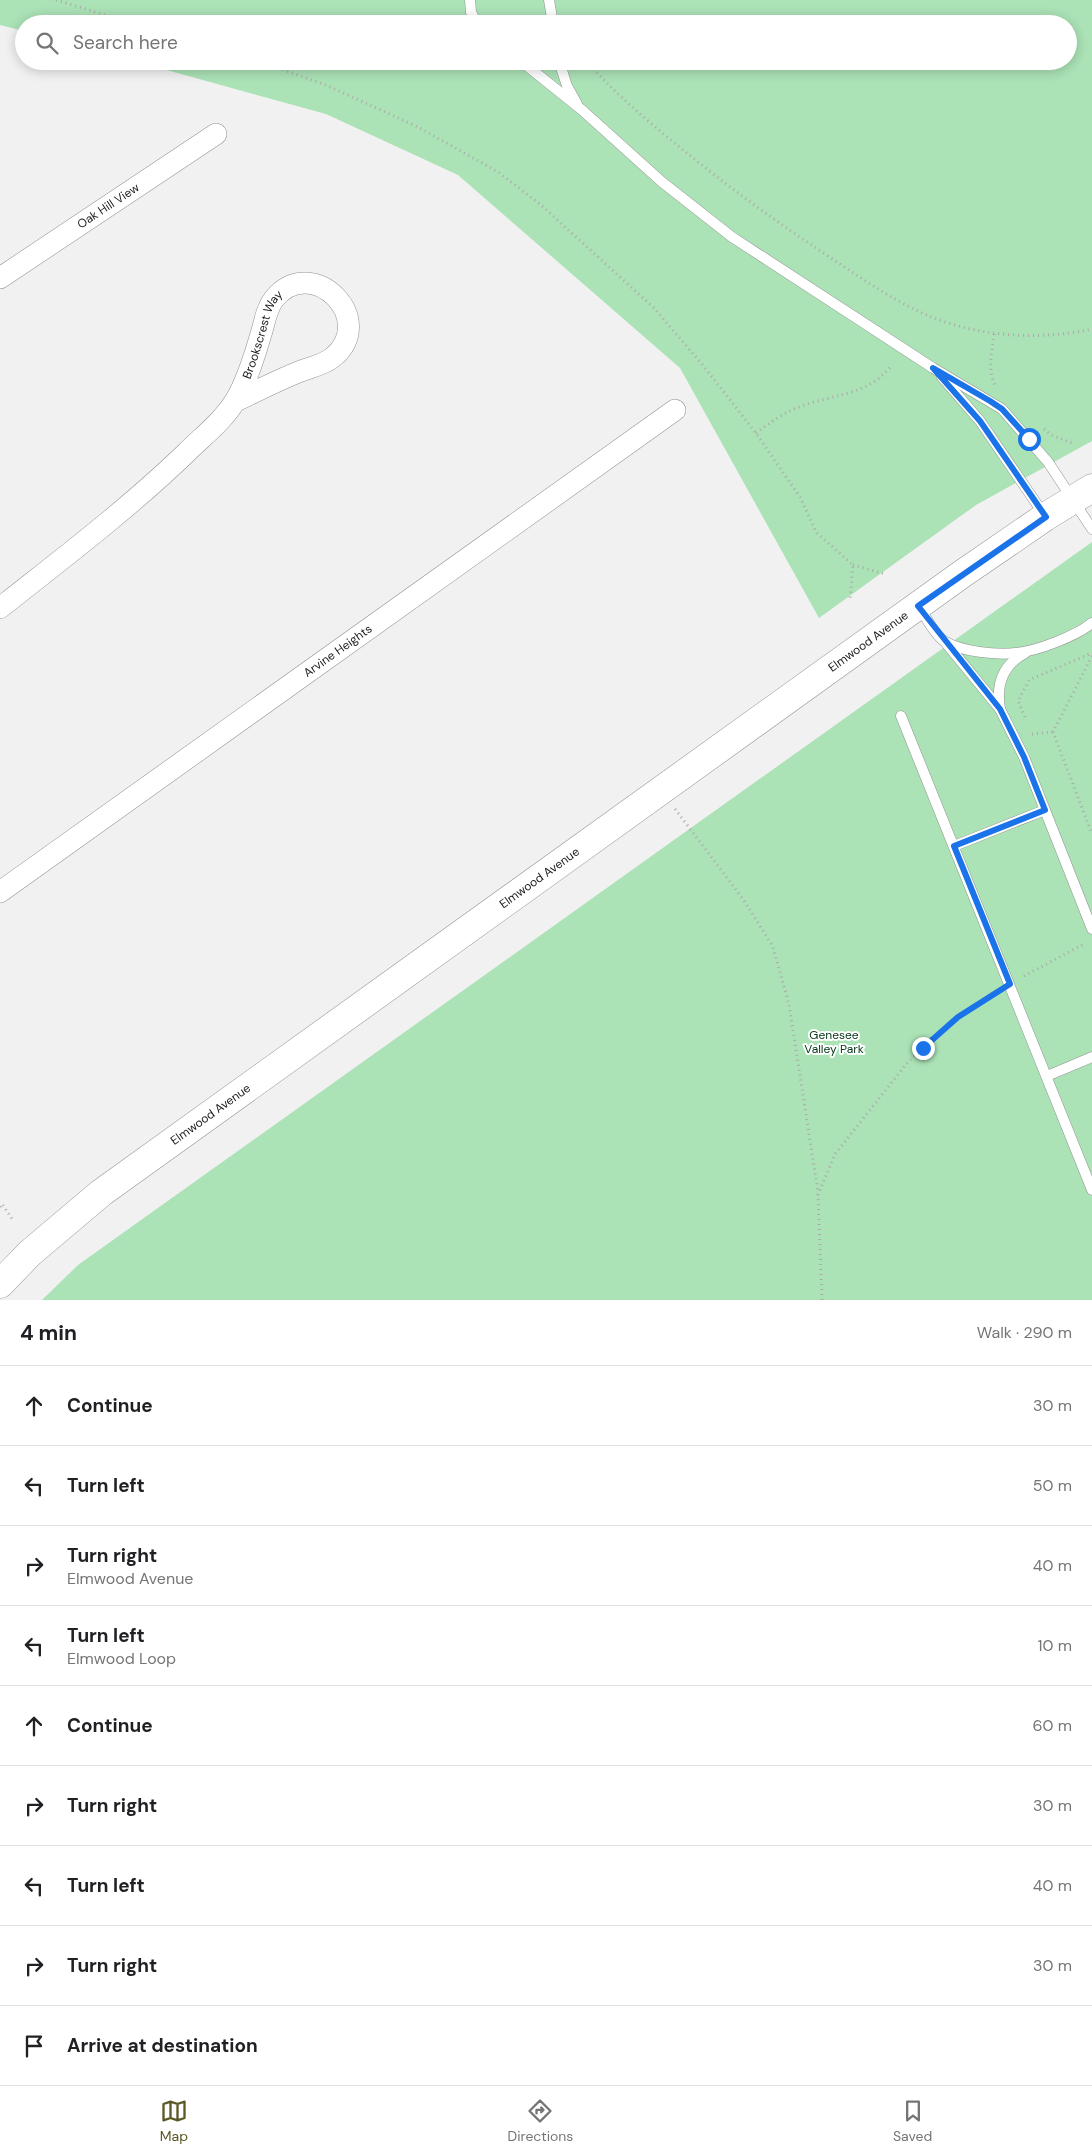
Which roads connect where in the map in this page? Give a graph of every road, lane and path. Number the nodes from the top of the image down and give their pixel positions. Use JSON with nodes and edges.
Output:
{"nodes":[{"id":1,"x":56,"y":0,"type":"edge"},
{"id":2,"x":549,"y":0,"type":"edge"},
{"id":3,"x":467,"y":2,"type":"edge"},
{"id":4,"x":105,"y":15,"type":"edge"},
{"id":5,"x":473,"y":15,"type":"edge"},
{"id":6,"x":552,"y":15,"type":"edge"},
{"id":7,"x":284,"y":70,"type":"edge"},
{"id":8,"x":532,"y":70,"type":"edge"},
{"id":9,"x":562,"y":70,"type":"edge"},
{"id":10,"x":596,"y":70,"type":"edge"},
{"id":11,"x":582,"y":110,"type":"junction"},
{"id":12,"x":216,"y":134,"type":"dead end"},
{"id":13,"x":0,"y":278,"type":"edge"},
{"id":14,"x":1092,"y":329,"type":"edge"},
{"id":15,"x":994,"y":334,"type":"junction"},
{"id":16,"x":891,"y":366,"type":"dead end"},
{"id":17,"x":933,"y":368,"type":"junction"},
{"id":18,"x":1001,"y":390,"type":"dead end"},
{"id":19,"x":236,"y":401,"type":"junction"},
{"id":20,"x":674,"y":410,"type":"dead end"},
{"id":21,"x":1040,"y":426,"type":"dead end"},
{"id":22,"x":756,"y":433,"type":"junction"},
{"id":23,"x":1074,"y":444,"type":"dead end"},
{"id":24,"x":1082,"y":494,"type":"edge"},
{"id":25,"x":1046,"y":517,"type":"junction"},
{"id":26,"x":1092,"y":529,"type":"edge"},
{"id":27,"x":853,"y":565,"type":"junction"},
{"id":28,"x":886,"y":574,"type":"dead end"},
{"id":29,"x":850,"y":599,"type":"dead end"},
{"id":30,"x":918,"y":606,"type":"junction"},
{"id":31,"x":0,"y":608,"type":"edge"},
{"id":32,"x":1092,"y":623,"type":"edge"},
{"id":33,"x":944,"y":640,"type":"junction"},
{"id":34,"x":1031,"y":650,"type":"junction"},
{"id":35,"x":1092,"y":654,"type":"edge"},
{"id":36,"x":1000,"y":709,"type":"junction"},
{"id":37,"x":901,"y":716,"type":"dead end"},
{"id":38,"x":1025,"y":718,"type":"dead end"},
{"id":39,"x":1029,"y":726,"type":"dead end"},
{"id":40,"x":1053,"y":732,"type":"junction"},
{"id":41,"x":661,"y":792,"type":"junction"},
{"id":42,"x":1045,"y":810,"type":"junction"},
{"id":43,"x":1092,"y":834,"type":"edge"},
{"id":44,"x":954,"y":846,"type":"junction"},
{"id":45,"x":0,"y":892,"type":"edge"},
{"id":46,"x":1092,"y":929,"type":"edge"},
{"id":47,"x":1092,"y":941,"type":"edge"},
{"id":48,"x":1010,"y":984,"type":"junction"},
{"id":49,"x":1092,"y":1057,"type":"edge"},
{"id":50,"x":1047,"y":1076,"type":"junction"},
{"id":51,"x":1092,"y":1190,"type":"edge"},
{"id":52,"x":818,"y":1195,"type":"junction"},
{"id":53,"x":0,"y":1207,"type":"edge"},
{"id":54,"x":13,"y":1220,"type":"dead end"},
{"id":55,"x":0,"y":1284,"type":"edge"},
{"id":56,"x":822,"y":1300,"type":"edge"}],
"edges":[{"from":1,"to":4,"type":"path"},
{"from":2,"to":6,"type":"lane"},
{"from":3,"to":5,"type":"lane"},
{"from":7,"to":22,"type":"path"},
{"from":8,"to":11,"type":"lane"},
{"from":9,"to":11,"type":"lane"},
{"from":10,"to":15,"type":"path"},
{"from":11,"to":17,"type":"lane"},
{"from":12,"to":13,"type":"street","name":"Oak Hill View"},
{"from":14,"to":15,"type":"path"},
{"from":15,"to":18,"type":"path"},
{"from":16,"to":22,"type":"path"},
{"from":17,"to":24,"type":"lane"},
{"from":17,"to":25,"type":"lane"},
{"from":19,"to":19,"type":"street","name":"Brookscrest Way"},
{"from":19,"to":31,"type":"street","name":"Brookscrest Way"},
{"from":20,"to":45,"type":"street","name":"Arvine Heights"},
{"from":21,"to":23,"type":"path"},
{"from":22,"to":27,"type":"path"},
{"from":24,"to":25,"type":"main road","name":"Elmwood Avenue"},
{"from":24,"to":26,"type":"lane"},
{"from":25,"to":30,"type":"main road","name":"Elmwood Avenue"},
{"from":27,"to":28,"type":"path"},
{"from":27,"to":29,"type":"path"},
{"from":30,"to":33,"type":"lane"},
{"from":30,"to":41,"type":"main road","name":"Elmwood Avenue"},
{"from":32,"to":34,"type":"lane"},
{"from":33,"to":34,"type":"lane"},
{"from":33,"to":36,"type":"lane"},
{"from":34,"to":36,"type":"lane"},
{"from":35,"to":38,"type":"path"},
{"from":35,"to":40,"type":"path"},
{"from":36,"to":42,"type":"lane"},
{"from":37,"to":44,"type":"lane"},
{"from":39,"to":40,"type":"path"},
{"from":40,"to":43,"type":"path"},
{"from":41,"to":52,"type":"path"},
{"from":41,"to":55,"type":"main road","name":"Elmwood Avenue"},
{"from":42,"to":44,"type":"lane"},
{"from":42,"to":46,"type":"lane"},
{"from":44,"to":48,"type":"lane"},
{"from":47,"to":48,"type":"path"},
{"from":48,"to":50,"type":"lane"},
{"from":48,"to":52,"type":"path"},
{"from":49,"to":50,"type":"lane"},
{"from":50,"to":51,"type":"lane"},
{"from":52,"to":56,"type":"path"},
{"from":53,"to":54,"type":"path"}]}
